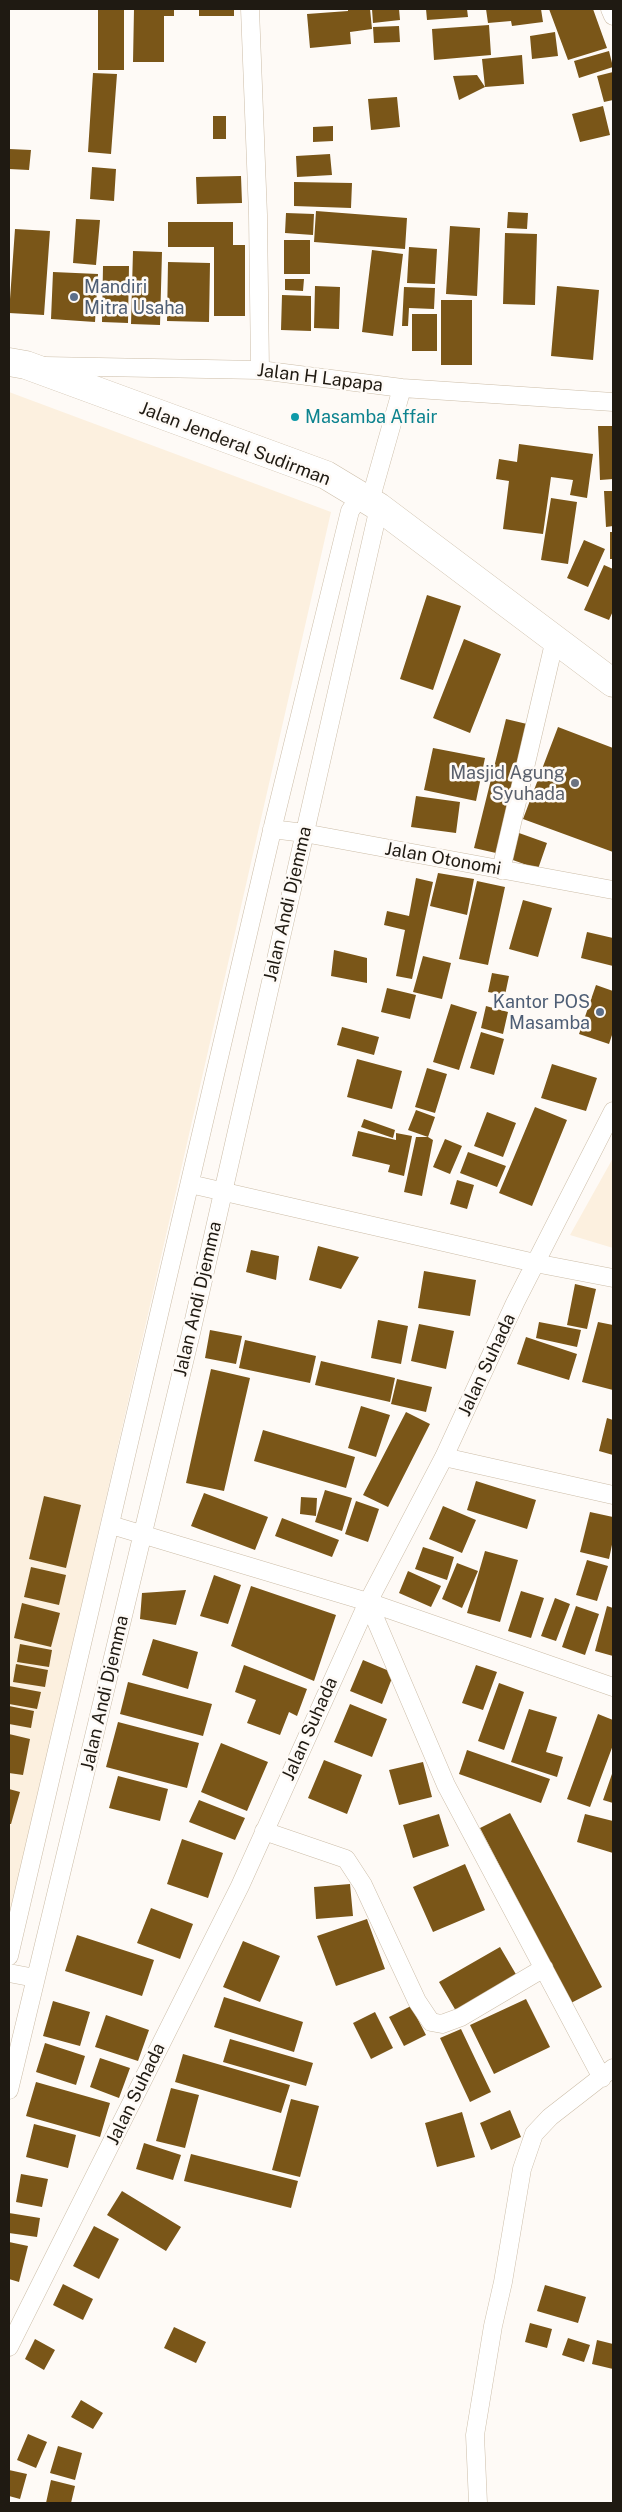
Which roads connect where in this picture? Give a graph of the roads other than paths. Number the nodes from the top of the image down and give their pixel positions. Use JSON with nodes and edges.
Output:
{"nodes":[{"id":1,"x":250,"y":9,"type":"edge"},
{"id":2,"x":610,"y":9,"type":"edge"},
{"id":3,"x":613,"y":16,"type":"edge"},
{"id":4,"x":18,"y":364,"type":"edge"},
{"id":5,"x":260,"y":370,"type":"junction"},
{"id":6,"x":402,"y":388,"type":"junction"},
{"id":7,"x":613,"y":402,"type":"edge"},
{"id":8,"x":370,"y":501,"type":"junction"},
{"id":9,"x":555,"y":639,"type":"junction"},
{"id":10,"x":613,"y":683,"type":"edge"},
{"id":11,"x":272,"y":829,"type":"junction"},
{"id":12,"x":304,"y":833,"type":"junction"},
{"id":13,"x":501,"y":870,"type":"junction"},
{"id":14,"x":613,"y":890,"type":"edge"},
{"id":15,"x":613,"y":1111,"type":"edge"},
{"id":16,"x":190,"y":1184,"type":"junction"},
{"id":17,"x":222,"y":1192,"type":"junction"},
{"id":18,"x":535,"y":1263,"type":"junction"},
{"id":19,"x":613,"y":1278,"type":"edge"},
{"id":20,"x":444,"y":1457,"type":"junction"},
{"id":21,"x":613,"y":1495,"type":"edge"},
{"id":22,"x":110,"y":1524,"type":"junction"},
{"id":23,"x":142,"y":1533,"type":"junction"},
{"id":24,"x":368,"y":1602,"type":"junction"},
{"id":25,"x":613,"y":1687,"type":"edge"},
{"id":26,"x":264,"y":1832,"type":"junction"},
{"id":27,"x":9,"y":1956,"type":"edge"},
{"id":28,"x":544,"y":1968,"type":"junction"},
{"id":29,"x":9,"y":1973,"type":"edge"},
{"id":30,"x":35,"y":1978,"type":"junction"},
{"id":31,"x":608,"y":2073,"type":"edge"},
{"id":32,"x":9,"y":2090,"type":"edge"},
{"id":33,"x":9,"y":2347,"type":"edge"},
{"id":34,"x":478,"y":2503,"type":"edge"}],
"edges":[{"from":1,"to":5,"type":"street"},
{"from":2,"to":3,"type":"street"},
{"from":4,"to":5,"type":"street","name":"Jalan H Lapapa"},
{"from":4,"to":8,"type":"highway","name":"Jalan Jenderal Sudirman"},
{"from":5,"to":6,"type":"street","name":"Jalan H Lapapa"},
{"from":6,"to":7,"type":"street","name":"Jalan H Lapapa"},
{"from":6,"to":8,"type":"street"},
{"from":8,"to":9,"type":"highway","name":"Jalan Jenderal Sudirman"},
{"from":8,"to":11,"type":"street","name":"Jalan Andi Djemma"},
{"from":8,"to":12,"type":"street","name":"Jalan Andi Djemma"},
{"from":9,"to":10,"type":"highway","name":"Jalan Jenderal Sudirman"},
{"from":9,"to":13,"type":"street"},
{"from":11,"to":12,"type":"street","name":"Jalan Otonomi"},
{"from":11,"to":16,"type":"street","name":"Jalan Andi Djemma"},
{"from":12,"to":13,"type":"street","name":"Jalan Otonomi"},
{"from":12,"to":17,"type":"street","name":"Jalan Andi Djemma"},
{"from":13,"to":14,"type":"street","name":"Jalan Otonomi"},
{"from":15,"to":18,"type":"street","name":"Jalan Suhada"},
{"from":16,"to":17,"type":"street"},
{"from":16,"to":22,"type":"street","name":"Jalan Andi Djemma"},
{"from":17,"to":18,"type":"street"},
{"from":17,"to":23,"type":"street","name":"Jalan Andi Djemma"},
{"from":18,"to":19,"type":"street"},
{"from":18,"to":20,"type":"street","name":"Jalan Suhada"},
{"from":20,"to":21,"type":"street"},
{"from":20,"to":24,"type":"street","name":"Jalan Suhada"},
{"from":22,"to":23,"type":"street"},
{"from":22,"to":27,"type":"street","name":"Jalan Andi Djemma"},
{"from":23,"to":24,"type":"street"},
{"from":23,"to":30,"type":"street","name":"Jalan Andi Djemma"},
{"from":24,"to":25,"type":"street"},
{"from":24,"to":26,"type":"street","name":"Jalan Suhada"},
{"from":24,"to":28,"type":"street"},
{"from":26,"to":28,"type":"street"},
{"from":26,"to":33,"type":"street","name":"Jalan Suhada"},
{"from":28,"to":31,"type":"street"},
{"from":29,"to":30,"type":"street"},
{"from":30,"to":32,"type":"street","name":"Jalan Andi Djemma"},
{"from":31,"to":34,"type":"street"}]}
